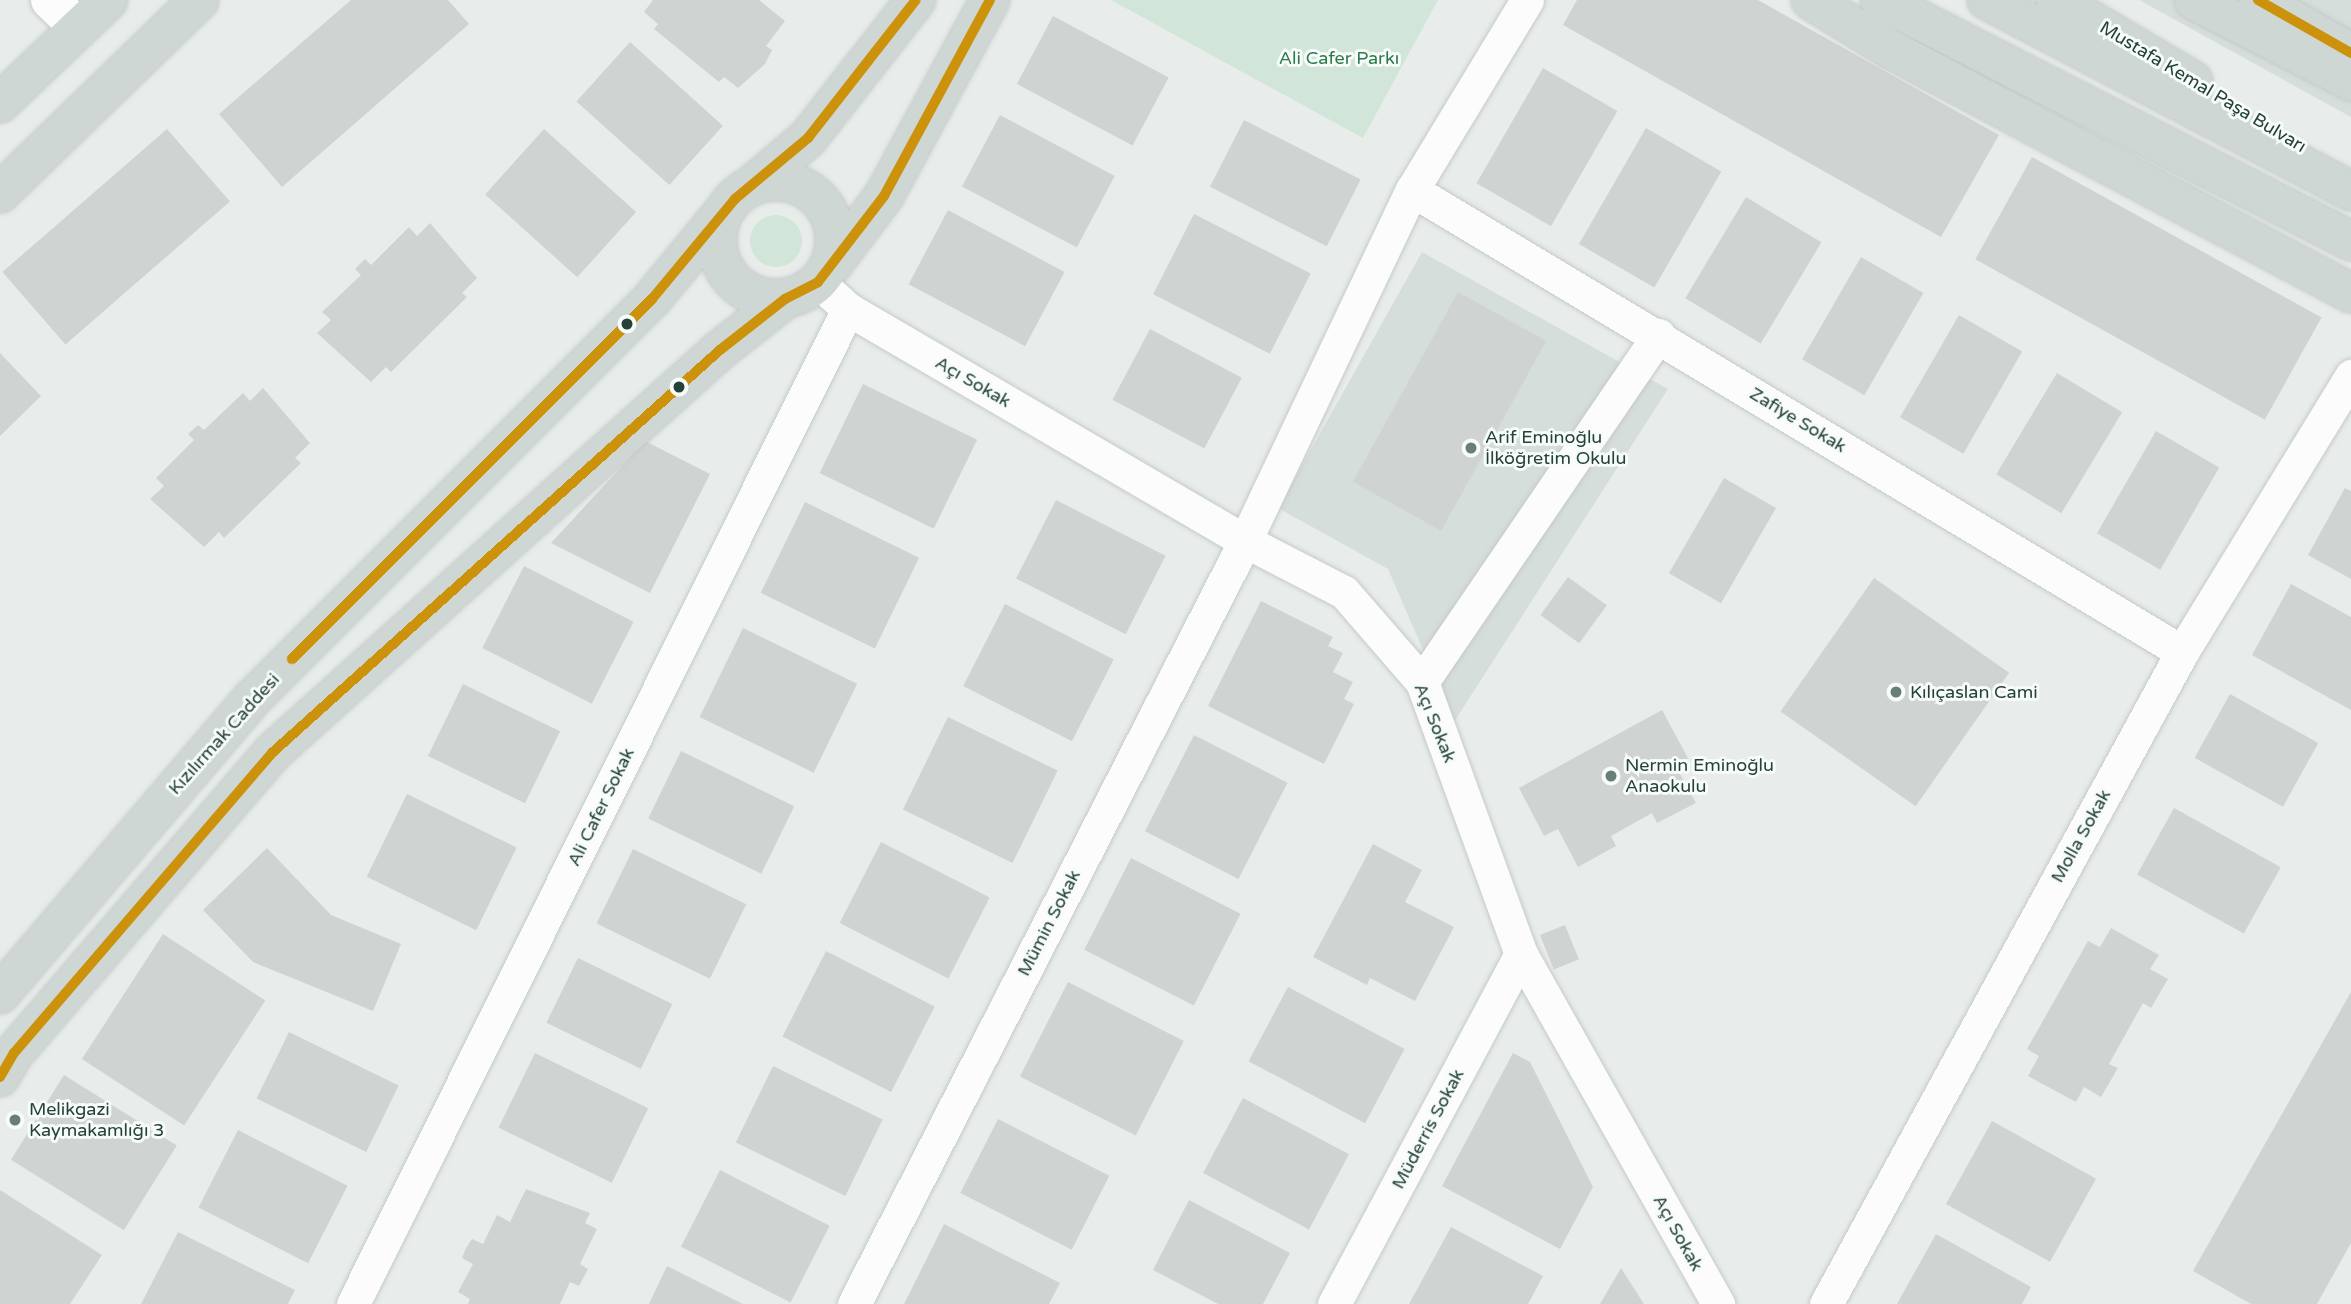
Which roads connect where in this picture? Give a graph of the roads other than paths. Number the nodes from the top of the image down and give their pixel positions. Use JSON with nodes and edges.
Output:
{"nodes":[{"id":1,"x":50,"y":0,"type":"edge"},
{"id":2,"x":108,"y":0,"type":"edge"},
{"id":3,"x":199,"y":0,"type":"edge"},
{"id":4,"x":916,"y":0,"type":"edge"},
{"id":5,"x":990,"y":0,"type":"edge"},
{"id":6,"x":1527,"y":0,"type":"edge"},
{"id":7,"x":1811,"y":0,"type":"edge"},
{"id":8,"x":1880,"y":0,"type":"edge"},
{"id":9,"x":1987,"y":0,"type":"edge"},
{"id":10,"x":2056,"y":0,"type":"edge"},
{"id":11,"x":2194,"y":0,"type":"edge"},
{"id":12,"x":2258,"y":0,"type":"edge"},
{"id":13,"x":79,"y":28,"type":"junction"},
{"id":14,"x":2351,"y":53,"type":"edge"},
{"id":15,"x":2351,"y":81,"type":"edge"},
{"id":16,"x":0,"y":103,"type":"edge"},
{"id":17,"x":2351,"y":174,"type":"edge"},
{"id":18,"x":1412,"y":190,"type":"junction"},
{"id":19,"x":2351,"y":191,"type":"edge"},
{"id":20,"x":0,"y":193,"type":"edge"},
{"id":21,"x":736,"y":200,"type":"junction"},
{"id":22,"x":2351,"y":241,"type":"edge"},
{"id":23,"x":811,"y":283,"type":"junction"},
{"id":24,"x":2351,"y":293,"type":"edge"},
{"id":25,"x":848,"y":309,"type":"junction"},
{"id":26,"x":1659,"y":335,"type":"junction"},
{"id":27,"x":2351,"y":376,"type":"edge"},
{"id":28,"x":1245,"y":541,"type":"junction"},
{"id":29,"x":2182,"y":652,"type":"junction"},
{"id":30,"x":1422,"y":682,"type":"junction"},
{"id":31,"x":1521,"y":954,"type":"junction"},
{"id":32,"x":0,"y":994,"type":"edge"},
{"id":33,"x":0,"y":1077,"type":"edge"},
{"id":34,"x":354,"y":1304,"type":"edge"},
{"id":35,"x":854,"y":1304,"type":"edge"},
{"id":36,"x":1334,"y":1304,"type":"edge"},
{"id":37,"x":1718,"y":1304,"type":"edge"},
{"id":38,"x":1826,"y":1304,"type":"edge"}],
"edges":[{"from":1,"to":13,"type":"street"},
{"from":2,"to":13,"type":"main road"},
{"from":3,"to":20,"type":"main road"},
{"from":4,"to":21,"type":"main road","name":"Kızılırmak Caddesi"},
{"from":5,"to":23,"type":"main road"},
{"from":6,"to":18,"type":"street","name":"Mümin Sokak"},
{"from":7,"to":24,"type":"main road"},
{"from":8,"to":22,"type":"main road"},
{"from":9,"to":19,"type":"main road"},
{"from":10,"to":17,"type":"main road","name":"Mustafa Kemal Paşa Bulvarı"},
{"from":11,"to":15,"type":"main road"},
{"from":12,"to":14,"type":"main road"},
{"from":13,"to":16,"type":"main road"},
{"from":18,"to":26,"type":"street","name":"Zafiye Sokak"},
{"from":18,"to":28,"type":"street","name":"Mümin Sokak"},
{"from":21,"to":23,"type":"main road"},
{"from":21,"to":23,"type":"main road"},
{"from":21,"to":32,"type":"main road","name":"Kızılırmak Caddesi"},
{"from":23,"to":25,"type":"street","name":"Açı Sokak"},
{"from":23,"to":33,"type":"main road"},
{"from":25,"to":28,"type":"street","name":"Açı Sokak"},
{"from":25,"to":34,"type":"street","name":"Ali Cafer Sokak"},
{"from":26,"to":29,"type":"street","name":"Zafiye Sokak"},
{"from":26,"to":30,"type":"street"},
{"from":27,"to":29,"type":"street","name":"Molla Sokak"},
{"from":28,"to":30,"type":"street","name":"Açı Sokak"},
{"from":28,"to":35,"type":"street","name":"Mümin Sokak"},
{"from":29,"to":38,"type":"street","name":"Molla Sokak"},
{"from":30,"to":31,"type":"street","name":"Açı Sokak"},
{"from":31,"to":36,"type":"street","name":"Müderris Sokak"},
{"from":31,"to":37,"type":"street","name":"Açı Sokak"}]}
